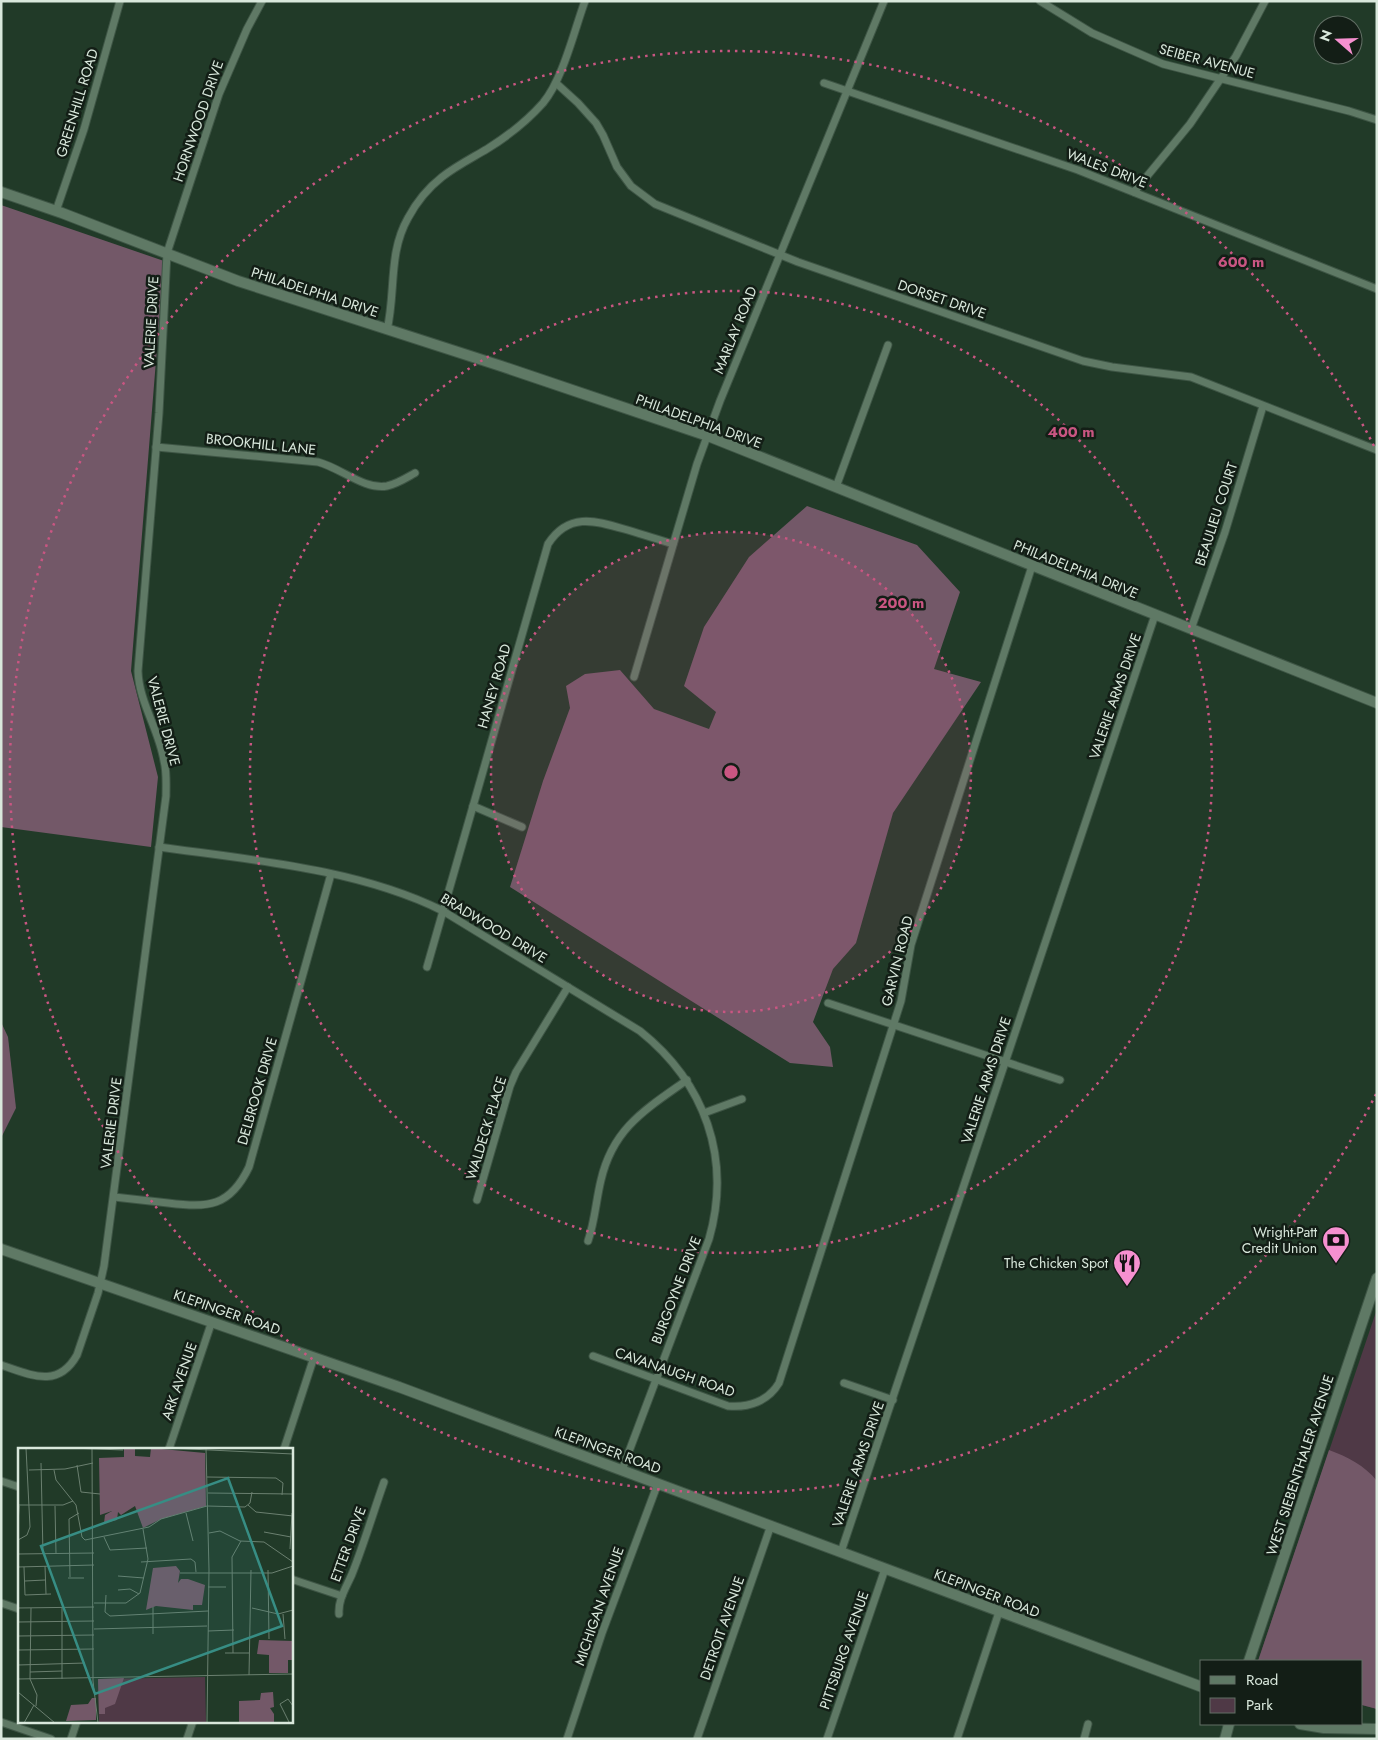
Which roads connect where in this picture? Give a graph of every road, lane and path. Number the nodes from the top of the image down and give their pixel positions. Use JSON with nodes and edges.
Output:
{"nodes":[{"id":1,"x":120,"y":1,"type":"edge"},
{"id":2,"x":262,"y":1,"type":"edge"},
{"id":3,"x":585,"y":1,"type":"edge"},
{"id":4,"x":884,"y":1,"type":"edge"},
{"id":5,"x":1040,"y":1,"type":"edge"},
{"id":6,"x":1265,"y":1,"type":"edge"},
{"id":7,"x":1221,"y":79,"type":"junction"},
{"id":8,"x":824,"y":82,"type":"dead end"},
{"id":9,"x":556,"y":83,"type":"junction"},
{"id":10,"x":847,"y":90,"type":"junction"},
{"id":11,"x":1377,"y":120,"type":"edge"},
{"id":12,"x":1,"y":192,"type":"edge"},
{"id":13,"x":1134,"y":192,"type":"junction"},
{"id":14,"x":56,"y":211,"type":"junction"},
{"id":15,"x":166,"y":253,"type":"junction"},
{"id":16,"x":780,"y":255,"type":"junction"},
{"id":17,"x":1377,"y":289,"type":"edge"},
{"id":18,"x":387,"y":330,"type":"junction"},
{"id":19,"x":888,"y":345,"type":"dead end"},
{"id":20,"x":1263,"y":406,"type":"junction"},
{"id":21,"x":708,"y":436,"type":"junction"},
{"id":22,"x":156,"y":447,"type":"junction"},
{"id":23,"x":1377,"y":450,"type":"edge"},
{"id":24,"x":415,"y":473,"type":"dead end"},
{"id":25,"x":836,"y":488,"type":"junction"},
{"id":26,"x":673,"y":544,"type":"junction"},
{"id":27,"x":1032,"y":566,"type":"junction"},
{"id":28,"x":1155,"y":615,"type":"junction"},
{"id":29,"x":1191,"y":629,"type":"junction"},
{"id":30,"x":634,"y":678,"type":"dead end"},
{"id":31,"x":1377,"y":703,"type":"edge"},
{"id":32,"x":473,"y":806,"type":"junction"},
{"id":33,"x":522,"y":827,"type":"dead end"},
{"id":34,"x":159,"y":847,"type":"junction"},
{"id":35,"x":331,"y":874,"type":"junction"},
{"id":36,"x":443,"y":910,"type":"junction"},
{"id":37,"x":427,"y":967,"type":"dead end"},
{"id":38,"x":568,"y":987,"type":"junction"},
{"id":39,"x":828,"y":1003,"type":"dead end"},
{"id":40,"x":894,"y":1025,"type":"junction"},
{"id":41,"x":1006,"y":1062,"type":"junction"},
{"id":42,"x":686,"y":1080,"type":"junction"},
{"id":43,"x":1060,"y":1080,"type":"dead end"},
{"id":44,"x":742,"y":1099,"type":"dead end"},
{"id":45,"x":704,"y":1113,"type":"junction"},
{"id":46,"x":114,"y":1197,"type":"junction"},
{"id":47,"x":477,"y":1200,"type":"dead end"},
{"id":48,"x":588,"y":1241,"type":"dead end"},
{"id":49,"x":1,"y":1249,"type":"edge"},
{"id":50,"x":1377,"y":1278,"type":"edge"},
{"id":51,"x":100,"y":1283,"type":"junction"},
{"id":52,"x":212,"y":1321,"type":"junction"},
{"id":53,"x":593,"y":1356,"type":"dead end"},
{"id":54,"x":314,"y":1357,"type":"junction"},
{"id":55,"x":787,"y":1362,"type":"joint"},
{"id":56,"x":1,"y":1365,"type":"edge"},
{"id":57,"x":655,"y":1379,"type":"junction"},
{"id":58,"x":844,"y":1383,"type":"dead end"},
{"id":59,"x":893,"y":1400,"type":"junction"},
{"id":60,"x":169,"y":1448,"type":"edge"},
{"id":61,"x":284,"y":1448,"type":"edge"},
{"id":62,"x":622,"y":1470,"type":"junction"},
{"id":63,"x":1,"y":1481,"type":"edge"},
{"id":64,"x":384,"y":1482,"type":"dead end"},
{"id":65,"x":658,"y":1483,"type":"junction"},
{"id":66,"x":18,"y":1487,"type":"edge"},
{"id":67,"x":771,"y":1525,"type":"junction"},
{"id":68,"x":841,"y":1552,"type":"junction"},
{"id":69,"x":884,"y":1568,"type":"junction"},
{"id":70,"x":292,"y":1579,"type":"edge"},
{"id":71,"x":342,"y":1596,"type":"junction"},
{"id":72,"x":1,"y":1603,"type":"edge"},
{"id":73,"x":18,"y":1609,"type":"edge"},
{"id":74,"x":999,"y":1612,"type":"junction"},
{"id":75,"x":339,"y":1614,"type":"dead end"},
{"id":76,"x":1250,"y":1660,"type":"edge"},
{"id":77,"x":1200,"y":1686,"type":"edge"},
{"id":78,"x":1,"y":1722,"type":"edge"},
{"id":79,"x":77,"y":1722,"type":"edge"},
{"id":80,"x":193,"y":1722,"type":"edge"},
{"id":81,"x":1088,"y":1724,"type":"dead end"},
{"id":82,"x":1230,"y":1725,"type":"edge"},
{"id":83,"x":1306,"y":1725,"type":"edge"},
{"id":84,"x":1377,"y":1730,"type":"edge"},
{"id":85,"x":51,"y":1739,"type":"edge"},
{"id":86,"x":71,"y":1739,"type":"edge"},
{"id":87,"x":187,"y":1739,"type":"edge"},
{"id":88,"x":567,"y":1739,"type":"edge"},
{"id":89,"x":697,"y":1739,"type":"edge"},
{"id":90,"x":827,"y":1739,"type":"edge"},
{"id":91,"x":957,"y":1739,"type":"edge"},
{"id":92,"x":1084,"y":1739,"type":"edge"},
{"id":93,"x":1224,"y":1739,"type":"edge"}],
"edges":[{"from":1,"to":14,"type":"street","name":"GREENHILL ROAD"},
{"from":2,"to":15,"type":"street","name":"HORNWOOD DRIVE"},
{"from":3,"to":9,"type":"street"},
{"from":4,"to":10,"type":"street","name":"MARLAY ROAD"},
{"from":5,"to":7,"type":"street","name":"SEIBER AVENUE"},
{"from":6,"to":7,"type":"street"},
{"from":7,"to":11,"type":"street","name":"SEIBER AVENUE"},
{"from":7,"to":13,"type":"street"},
{"from":8,"to":10,"type":"street","name":"WALES DRIVE"},
{"from":9,"to":16,"type":"street","name":"DORSET DRIVE"},
{"from":9,"to":18,"type":"street"},
{"from":10,"to":13,"type":"street","name":"WALES DRIVE"},
{"from":10,"to":16,"type":"street","name":"MARLAY ROAD"},
{"from":12,"to":14,"type":"main road","name":"PHILADELPHIA DRIVE"},
{"from":13,"to":17,"type":"street","name":"WALES DRIVE"},
{"from":14,"to":15,"type":"main road","name":"PHILADELPHIA DRIVE"},
{"from":15,"to":18,"type":"main road","name":"PHILADELPHIA DRIVE"},
{"from":15,"to":22,"type":"street","name":"VALERIE DRIVE"},
{"from":16,"to":20,"type":"street","name":"DORSET DRIVE"},
{"from":16,"to":21,"type":"street","name":"MARLAY ROAD"},
{"from":18,"to":21,"type":"main road","name":"PHILADELPHIA DRIVE"},
{"from":19,"to":25,"type":"street"},
{"from":20,"to":23,"type":"street","name":"DORSET DRIVE"},
{"from":20,"to":29,"type":"street","name":"BEAULIEU COURT"},
{"from":21,"to":25,"type":"main road","name":"PHILADELPHIA DRIVE"},
{"from":21,"to":26,"type":"street","name":"MARLAY ROAD"},
{"from":22,"to":24,"type":"street","name":"BROOKHILL LANE"},
{"from":22,"to":34,"type":"street","name":"VALERIE DRIVE"},
{"from":25,"to":27,"type":"main road","name":"PHILADELPHIA DRIVE"},
{"from":26,"to":30,"type":"street","name":"MARLAY ROAD"},
{"from":26,"to":32,"type":"street","name":"HANEY ROAD"},
{"from":27,"to":28,"type":"main road","name":"PHILADELPHIA DRIVE"},
{"from":27,"to":40,"type":"street","name":"GARVIN ROAD"},
{"from":28,"to":29,"type":"main road","name":"PHILADELPHIA DRIVE"},
{"from":28,"to":41,"type":"street","name":"VALERIE ARMS DRIVE"},
{"from":29,"to":31,"type":"main road","name":"PHILADELPHIA DRIVE"},
{"from":32,"to":33,"type":"street"},
{"from":32,"to":36,"type":"street","name":"HANEY ROAD"},
{"from":34,"to":35,"type":"street","name":"BRADWOOD DRIVE"},
{"from":34,"to":46,"type":"street","name":"VALERIE DRIVE"},
{"from":35,"to":36,"type":"street","name":"BRADWOOD DRIVE"},
{"from":35,"to":46,"type":"street","name":"DELBROOK DRIVE"},
{"from":36,"to":37,"type":"street","name":"HANEY ROAD"},
{"from":36,"to":38,"type":"street","name":"BRADWOOD DRIVE"},
{"from":38,"to":42,"type":"street","name":"BRADWOOD DRIVE"},
{"from":38,"to":47,"type":"street","name":"WALDECK PLACE"},
{"from":39,"to":40,"type":"street"},
{"from":40,"to":41,"type":"street"},
{"from":40,"to":55,"type":"street","name":"GARVIN ROAD"},
{"from":41,"to":43,"type":"street"},
{"from":41,"to":59,"type":"street","name":"VALERIE ARMS DRIVE"},
{"from":42,"to":45,"type":"street","name":"BRADWOOD DRIVE"},
{"from":42,"to":48,"type":"street"},
{"from":44,"to":45,"type":"street"},
{"from":45,"to":57,"type":"street","name":"BURGOYNE DRIVE"},
{"from":46,"to":51,"type":"street","name":"VALERIE DRIVE"},
{"from":49,"to":51,"type":"main road","name":"KLEPINGER ROAD"},
{"from":50,"to":76,"type":"main road","name":"WEST SIEBENTHALER AVENUE"},
{"from":51,"to":52,"type":"main road","name":"KLEPINGER ROAD"},
{"from":51,"to":56,"type":"street","name":"VALERIE DRIVE"},
{"from":52,"to":54,"type":"main road","name":"KLEPINGER ROAD"},
{"from":52,"to":60,"type":"street","name":"ARK AVENUE"},
{"from":53,"to":57,"type":"street","name":"CAVANAUGH ROAD"},
{"from":54,"to":61,"type":"street"},
{"from":54,"to":62,"type":"main road","name":"KLEPINGER ROAD"},
{"from":55,"to":57,"type":"street","name":"CAVANAUGH ROAD"},
{"from":57,"to":62,"type":"street","name":"BURGOYNE DRIVE"},
{"from":58,"to":59,"type":"street"},
{"from":59,"to":68,"type":"street","name":"VALERIE ARMS DRIVE"},
{"from":62,"to":65,"type":"main road","name":"KLEPINGER ROAD"},
{"from":63,"to":66,"type":"street"},
{"from":64,"to":71,"type":"street","name":"ETTER DRIVE"},
{"from":65,"to":67,"type":"main road","name":"KLEPINGER ROAD"},
{"from":65,"to":88,"type":"street","name":"MICHIGAN AVENUE"},
{"from":67,"to":68,"type":"main road","name":"KLEPINGER ROAD"},
{"from":67,"to":89,"type":"street","name":"DETROIT AVENUE"},
{"from":68,"to":69,"type":"main road","name":"KLEPINGER ROAD"},
{"from":69,"to":74,"type":"main road","name":"KLEPINGER ROAD"},
{"from":69,"to":90,"type":"street","name":"PITTSBURG AVENUE"},
{"from":70,"to":71,"type":"street"},
{"from":71,"to":75,"type":"street","name":"ETTER DRIVE"},
{"from":72,"to":73,"type":"street"},
{"from":74,"to":77,"type":"main road","name":"KLEPINGER ROAD"},
{"from":74,"to":91,"type":"street"},
{"from":78,"to":85,"type":"street"},
{"from":79,"to":86,"type":"street"},
{"from":80,"to":87,"type":"street"},
{"from":81,"to":92,"type":"street"},
{"from":82,"to":93,"type":"main road"},
{"from":83,"to":84,"type":"main road"}]}
